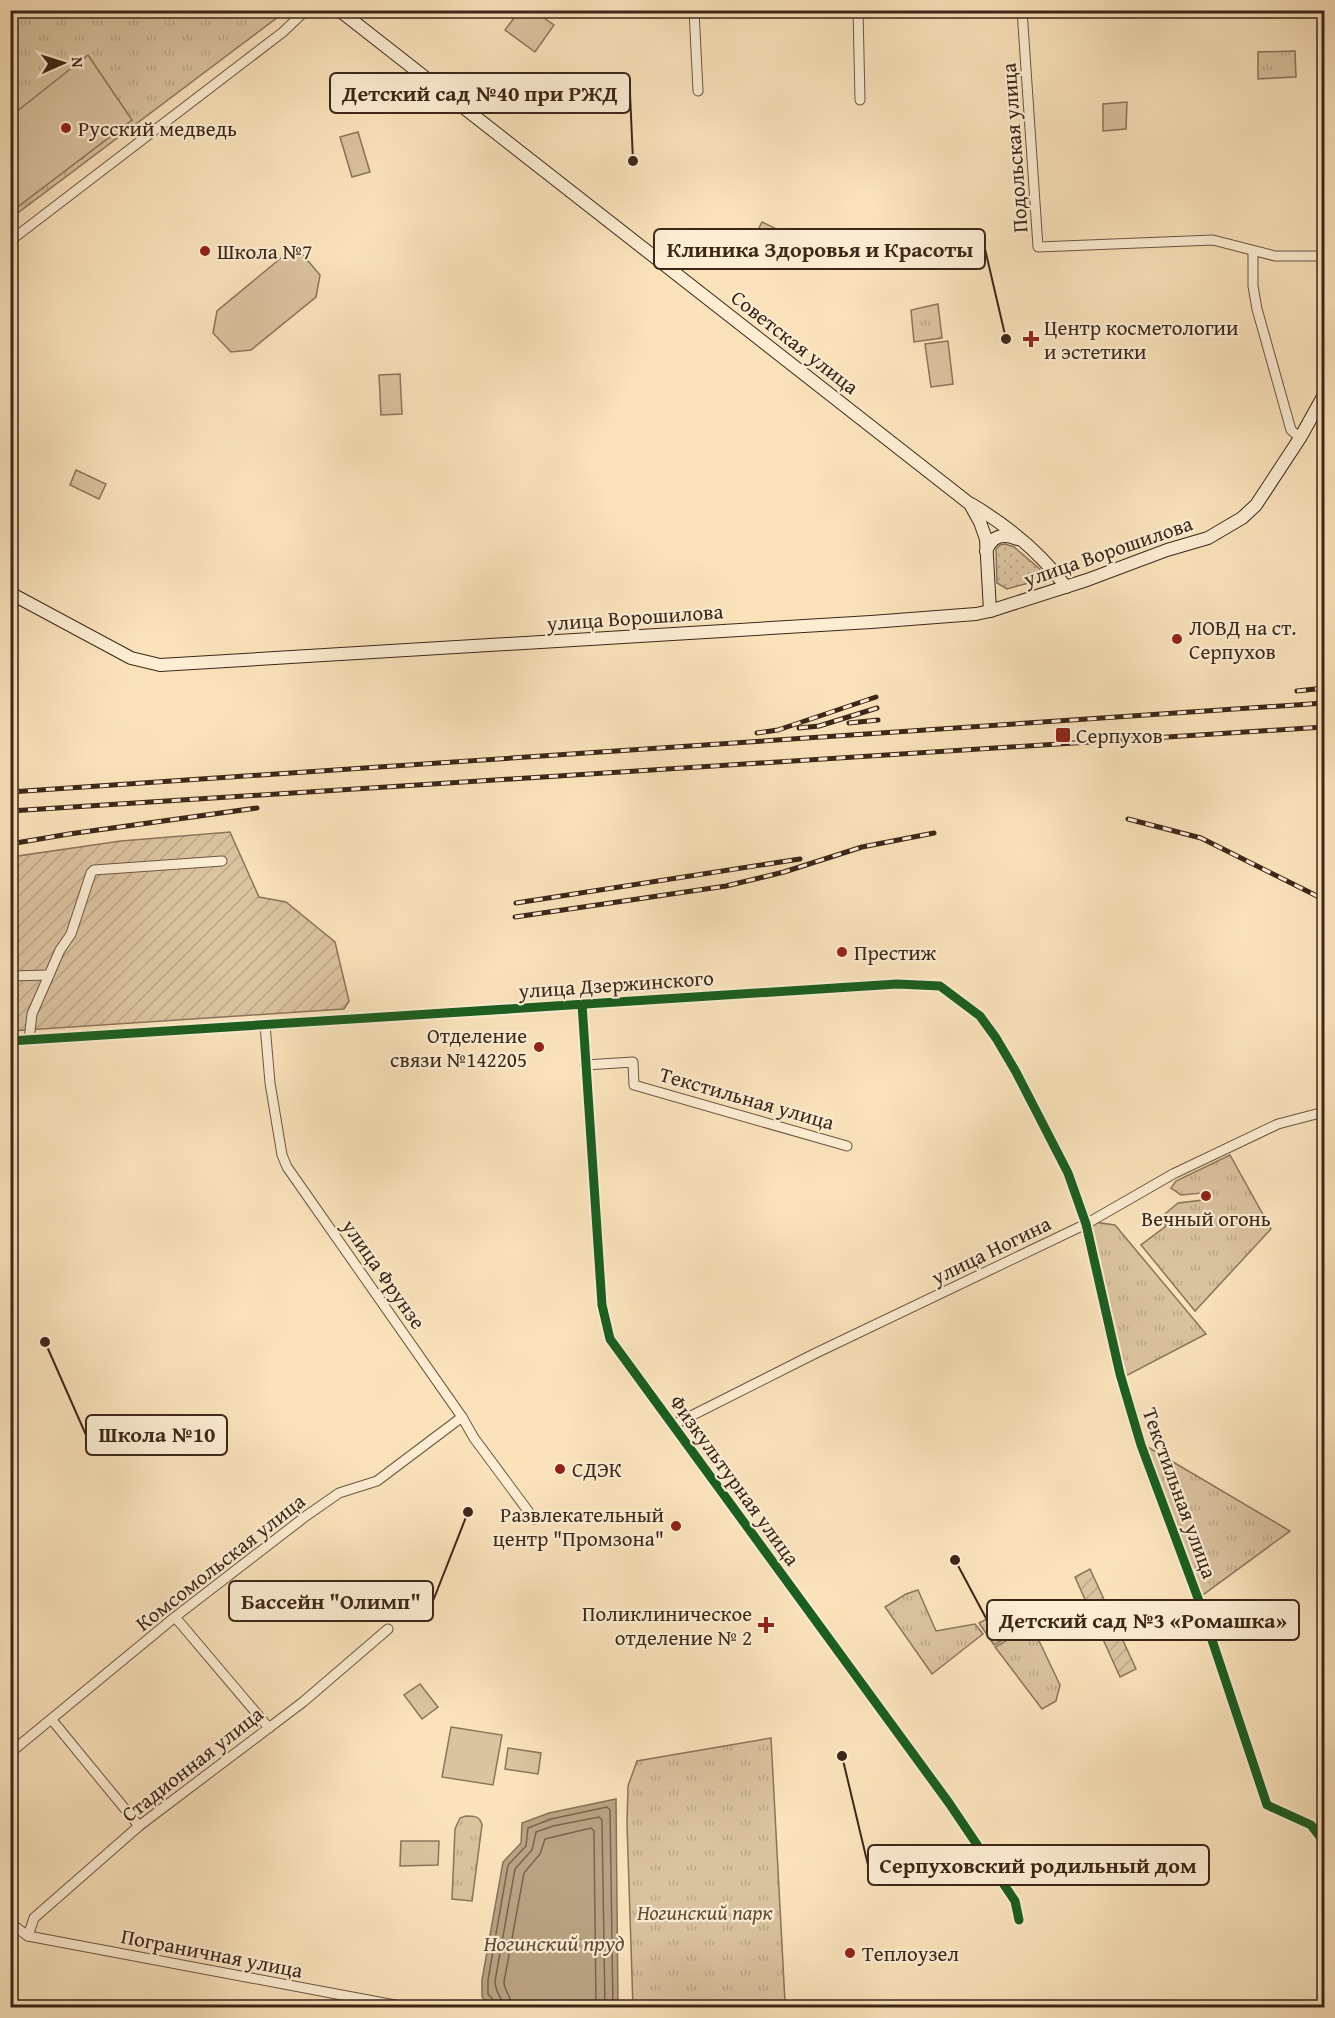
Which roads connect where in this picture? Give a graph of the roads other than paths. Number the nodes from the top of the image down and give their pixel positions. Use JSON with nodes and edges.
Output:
{"nodes":[{"id":1,"x":306,"y":10,"type":"edge"},
{"id":2,"x":339,"y":10,"type":"edge"},
{"id":3,"x":694,"y":10,"type":"edge"},
{"id":4,"x":858,"y":10,"type":"edge"},
{"id":5,"x":1022,"y":10,"type":"edge"},
{"id":6,"x":698,"y":92,"type":"dead end"},
{"id":7,"x":860,"y":100,"type":"dead end"},
{"id":8,"x":10,"y":241,"type":"edge"},
{"id":9,"x":1253,"y":252,"type":"junction"},
{"id":10,"x":1324,"y":256,"type":"edge"},
{"id":11,"x":1324,"y":395,"type":"edge"},
{"id":12,"x":1300,"y":438,"type":"junction"},
{"id":13,"x":970,"y":504,"type":"junction"},
{"id":14,"x":1024,"y":541,"type":"junction"},
{"id":15,"x":986,"y":553,"type":"junction"},
{"id":16,"x":1066,"y":587,"type":"junction"},
{"id":17,"x":10,"y":593,"type":"edge"},
{"id":18,"x":990,"y":611,"type":"junction"},
{"id":19,"x":222,"y":861,"type":"dead end"},
{"id":20,"x":49,"y":975,"type":"junction"},
{"id":21,"x":10,"y":976,"type":"edge"},
{"id":22,"x":582,"y":1004,"type":"junction"},
{"id":23,"x":265,"y":1025,"type":"junction"},
{"id":24,"x":29,"y":1040,"type":"junction"},
{"id":25,"x":10,"y":1041,"type":"edge"},
{"id":26,"x":585,"y":1065,"type":"junction"},
{"id":27,"x":1324,"y":1112,"type":"edge"},
{"id":28,"x":847,"y":1146,"type":"dead end"},
{"id":29,"x":1086,"y":1224,"type":"junction"},
{"id":30,"x":462,"y":1417,"type":"junction"},
{"id":31,"x":673,"y":1425,"type":"junction"},
{"id":32,"x":534,"y":1519,"type":"dead end"},
{"id":33,"x":175,"y":1617,"type":"junction"},
{"id":34,"x":387,"y":1629,"type":"dead end"},
{"id":35,"x":52,"y":1720,"type":"junction"},
{"id":36,"x":268,"y":1728,"type":"junction"},
{"id":37,"x":10,"y":1753,"type":"edge"},
{"id":38,"x":140,"y":1826,"type":"junction"},
{"id":39,"x":1324,"y":1842,"type":"edge"},
{"id":40,"x":1019,"y":1920,"type":"dead end"},
{"id":41,"x":10,"y":1923,"type":"edge"},
{"id":42,"x":27,"y":1936,"type":"junction"},
{"id":43,"x":411,"y":2007,"type":"edge"}],
"edges":[{"from":1,"to":8,"type":"street"},
{"from":2,"to":13,"type":"main road","name":"Советская улица"},
{"from":3,"to":6,"type":"street"},
{"from":4,"to":7,"type":"street"},
{"from":5,"to":9,"type":"street","name":"Подольская улица"},
{"from":9,"to":10,"type":"street","name":"Подольская улица"},
{"from":9,"to":12,"type":"street"},
{"from":11,"to":12,"type":"main road","name":"улица Ворошилова"},
{"from":12,"to":16,"type":"main road","name":"улица Ворошилова"},
{"from":13,"to":14,"type":"main road"},
{"from":13,"to":15,"type":"main road","name":"Советская улица"},
{"from":14,"to":15,"type":"main road"},
{"from":14,"to":16,"type":"main road"},
{"from":15,"to":18,"type":"main road","name":"Советская улица"},
{"from":16,"to":18,"type":"main road","name":"улица Ворошилова"},
{"from":17,"to":18,"type":"main road","name":"улица Ворошилова"},
{"from":19,"to":20,"type":"street"},
{"from":20,"to":21,"type":"street"},
{"from":20,"to":24,"type":"street"},
{"from":22,"to":23,"type":"street","name":"улица Дзержинского"},
{"from":22,"to":26,"type":"street","name":"Физкультурная улица"},
{"from":22,"to":29,"type":"street","name":"улица Дзержинского"},
{"from":23,"to":24,"type":"street","name":"улица Дзержинского"},
{"from":23,"to":30,"type":"street","name":"улица Фрунзе"},
{"from":24,"to":25,"type":"street","name":"улица Дзержинского"},
{"from":26,"to":28,"type":"street","name":"Текстильная улица"},
{"from":26,"to":31,"type":"street","name":"Физкультурная улица"},
{"from":27,"to":29,"type":"street","name":"улица Ногина"},
{"from":29,"to":31,"type":"street","name":"улица Ногина"},
{"from":29,"to":39,"type":"street","name":"Текстильная улица"},
{"from":30,"to":32,"type":"street","name":"улица Фрунзе"},
{"from":30,"to":33,"type":"street","name":"Комсомольская улица"},
{"from":31,"to":40,"type":"street","name":"Физкультурная улица"},
{"from":33,"to":35,"type":"street","name":"Комсомольская улица"},
{"from":33,"to":36,"type":"street"},
{"from":34,"to":36,"type":"street","name":"Стадионная улица"},
{"from":35,"to":37,"type":"street","name":"Комсомольская улица"},
{"from":35,"to":38,"type":"street"},
{"from":36,"to":38,"type":"street","name":"Стадионная улица"},
{"from":38,"to":42,"type":"street","name":"Стадионная улица"},
{"from":41,"to":42,"type":"street","name":"Пограничная улица"},
{"from":42,"to":43,"type":"street","name":"Пограничная улица"}]}
